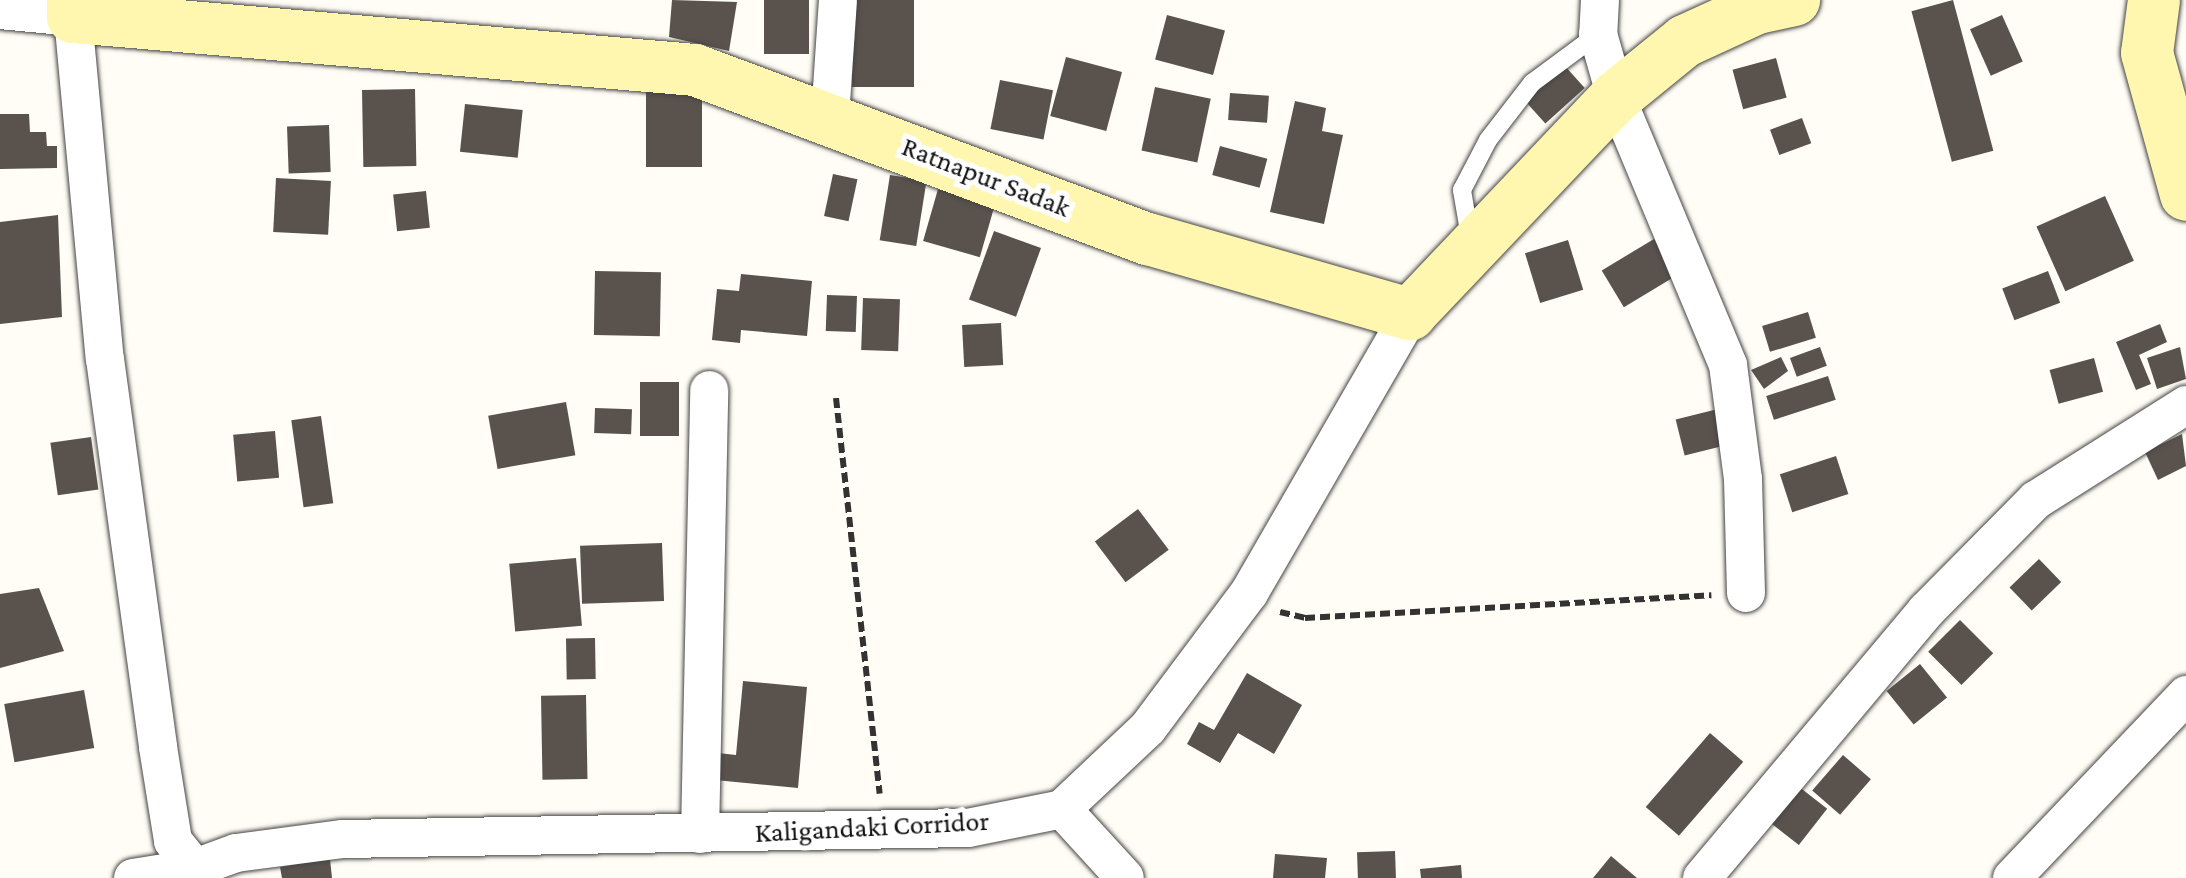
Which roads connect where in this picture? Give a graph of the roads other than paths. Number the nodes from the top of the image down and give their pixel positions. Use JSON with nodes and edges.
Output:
{"nodes":[{"id":1,"x":838,"y":0,"type":"edge"},
{"id":2,"x":1794,"y":0,"type":"edge"},
{"id":3,"x":2154,"y":0,"type":"edge"},
{"id":4,"x":73,"y":9,"type":"edge"},
{"id":5,"x":0,"y":10,"type":"edge"},
{"id":6,"x":1599,"y":17,"type":"edge"},
{"id":7,"x":1616,"y":96,"type":"junction"},
{"id":8,"x":830,"y":117,"type":"junction"},
{"id":9,"x":2186,"y":195,"type":"edge"},
{"id":10,"x":1473,"y":248,"type":"junction"},
{"id":11,"x":1410,"y":314,"type":"junction"},
{"id":12,"x":708,"y":390,"type":"dead end"},
{"id":13,"x":2186,"y":405,"type":"edge"},
{"id":14,"x":1746,"y":592,"type":"road end"},
{"id":15,"x":2186,"y":694,"type":"edge"},
{"id":16,"x":1062,"y":809,"type":"junction"},
{"id":17,"x":700,"y":834,"type":"junction"},
{"id":18,"x":200,"y":873,"type":"edge"},
{"id":19,"x":133,"y":878,"type":"edge"},
{"id":20,"x":1125,"y":878,"type":"edge"},
{"id":21,"x":1702,"y":878,"type":"edge"},
{"id":22,"x":2012,"y":878,"type":"edge"}],
"edges":[{"from":1,"to":8,"type":"street"},
{"from":2,"to":7,"type":"main road"},
{"from":3,"to":9,"type":"main road"},
{"from":4,"to":5,"type":"street"},
{"from":4,"to":8,"type":"main road","name":"Ratnapur Sadak"},
{"from":4,"to":18,"type":"street"},
{"from":6,"to":7,"type":"street"},
{"from":6,"to":10,"type":"lane"},
{"from":7,"to":10,"type":"main road"},
{"from":7,"to":14,"type":"street"},
{"from":8,"to":11,"type":"main road","name":"Ratnapur Sadak"},
{"from":10,"to":11,"type":"main road"},
{"from":11,"to":16,"type":"street"},
{"from":12,"to":17,"type":"street"},
{"from":13,"to":21,"type":"street"},
{"from":15,"to":22,"type":"street"},
{"from":16,"to":17,"type":"street","name":"Kaligandaki Corridor"},
{"from":16,"to":20,"type":"street"},
{"from":17,"to":18,"type":"street","name":"Kaligandaki Corridor"},
{"from":18,"to":19,"type":"street","name":"Kaligandaki Corridor"}]}
